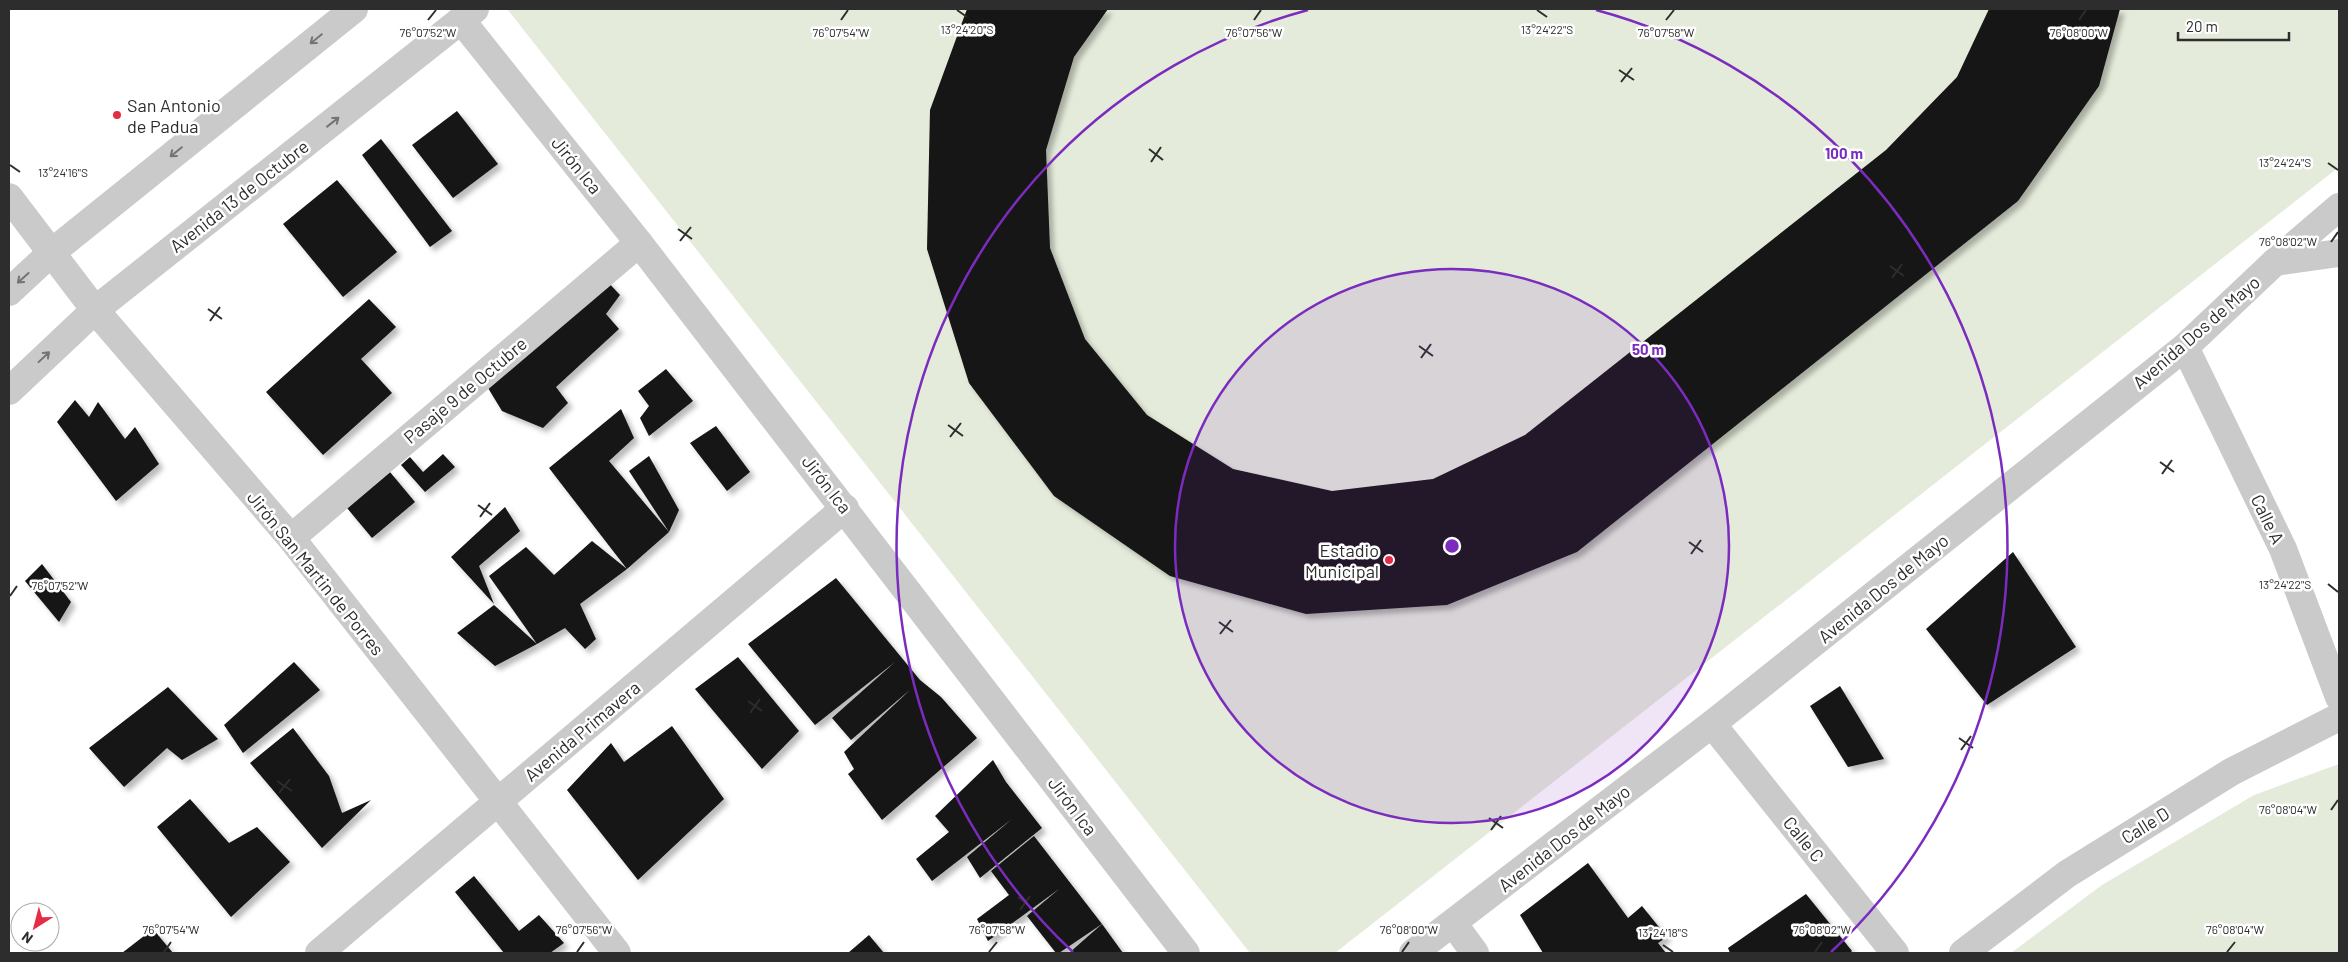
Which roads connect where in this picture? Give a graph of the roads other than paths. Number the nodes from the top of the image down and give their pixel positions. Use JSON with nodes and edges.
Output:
{"nodes":[{"id":1,"x":354,"y":9,"type":"edge"},
{"id":2,"x":468,"y":14,"type":"edge"},
{"id":3,"x":9,"y":197,"type":"edge"},
{"id":4,"x":2339,"y":207,"type":"edge"},
{"id":5,"x":640,"y":242,"type":"junction"},
{"id":6,"x":51,"y":253,"type":"junction"},
{"id":7,"x":2339,"y":253,"type":"edge"},
{"id":8,"x":2275,"y":262,"type":"junction"},
{"id":9,"x":9,"y":292,"type":"edge"},
{"id":10,"x":95,"y":310,"type":"junction"},
{"id":11,"x":2185,"y":347,"type":"junction"},
{"id":12,"x":9,"y":391,"type":"edge"},
{"id":13,"x":845,"y":508,"type":"junction"},
{"id":14,"x":291,"y":538,"type":"junction"},
{"id":15,"x":2339,"y":697,"type":"edge"},
{"id":16,"x":2339,"y":716,"type":"edge"},
{"id":17,"x":1712,"y":724,"type":"junction"},
{"id":18,"x":498,"y":802,"type":"junction"},
{"id":19,"x":1453,"y":923,"type":"junction"},
{"id":20,"x":319,"y":953,"type":"edge"},
{"id":21,"x":617,"y":953,"type":"edge"},
{"id":22,"x":1186,"y":953,"type":"edge"},
{"id":23,"x":1413,"y":953,"type":"edge"},
{"id":24,"x":1475,"y":953,"type":"edge"},
{"id":25,"x":1895,"y":953,"type":"edge"},
{"id":26,"x":1963,"y":953,"type":"edge"}],
"edges":[{"from":1,"to":6,"type":"street","one_way":true},
{"from":2,"to":5,"type":"street","name":"Jirón Ica"},
{"from":10,"to":2,"type":"street","name":"Avenida 13 de Octubre","one_way":true},
{"from":3,"to":6,"type":"street","name":"Jirón San Martin de Porres"},
{"from":4,"to":8,"type":"street","name":"Avenida Dos de Mayo"},
{"from":5,"to":13,"type":"street","name":"Jirón Ica"},
{"from":5,"to":14,"type":"street","name":"Pasaje 9 de Octubre"},
{"from":6,"to":9,"type":"street","one_way":true},
{"from":6,"to":10,"type":"street","name":"Jirón San Martin de Porres"},
{"from":7,"to":8,"type":"street"},
{"from":8,"to":11,"type":"street","name":"Avenida Dos de Mayo"},
{"from":12,"to":10,"type":"street","name":"Avenida 13 de Octubre","one_way":true},
{"from":10,"to":14,"type":"street","name":"Jirón San Martin de Porres"},
{"from":11,"to":15,"type":"street","name":"Calle A"},
{"from":11,"to":17,"type":"street","name":"Avenida Dos de Mayo"},
{"from":13,"to":18,"type":"street","name":"Avenida Primavera"},
{"from":13,"to":22,"type":"street","name":"Jirón Ica"},
{"from":14,"to":18,"type":"street","name":"Jirón San Martin de Porres"},
{"from":16,"to":26,"type":"street","name":"Calle D"},
{"from":17,"to":19,"type":"street","name":"Avenida Dos de Mayo"},
{"from":17,"to":25,"type":"street","name":"Calle C"},
{"from":18,"to":20,"type":"street","name":"Avenida Primavera"},
{"from":18,"to":21,"type":"street","name":"Jirón San Martin de Porres"},
{"from":19,"to":23,"type":"street","name":"Avenida Dos de Mayo"},
{"from":19,"to":24,"type":"street"}]}
